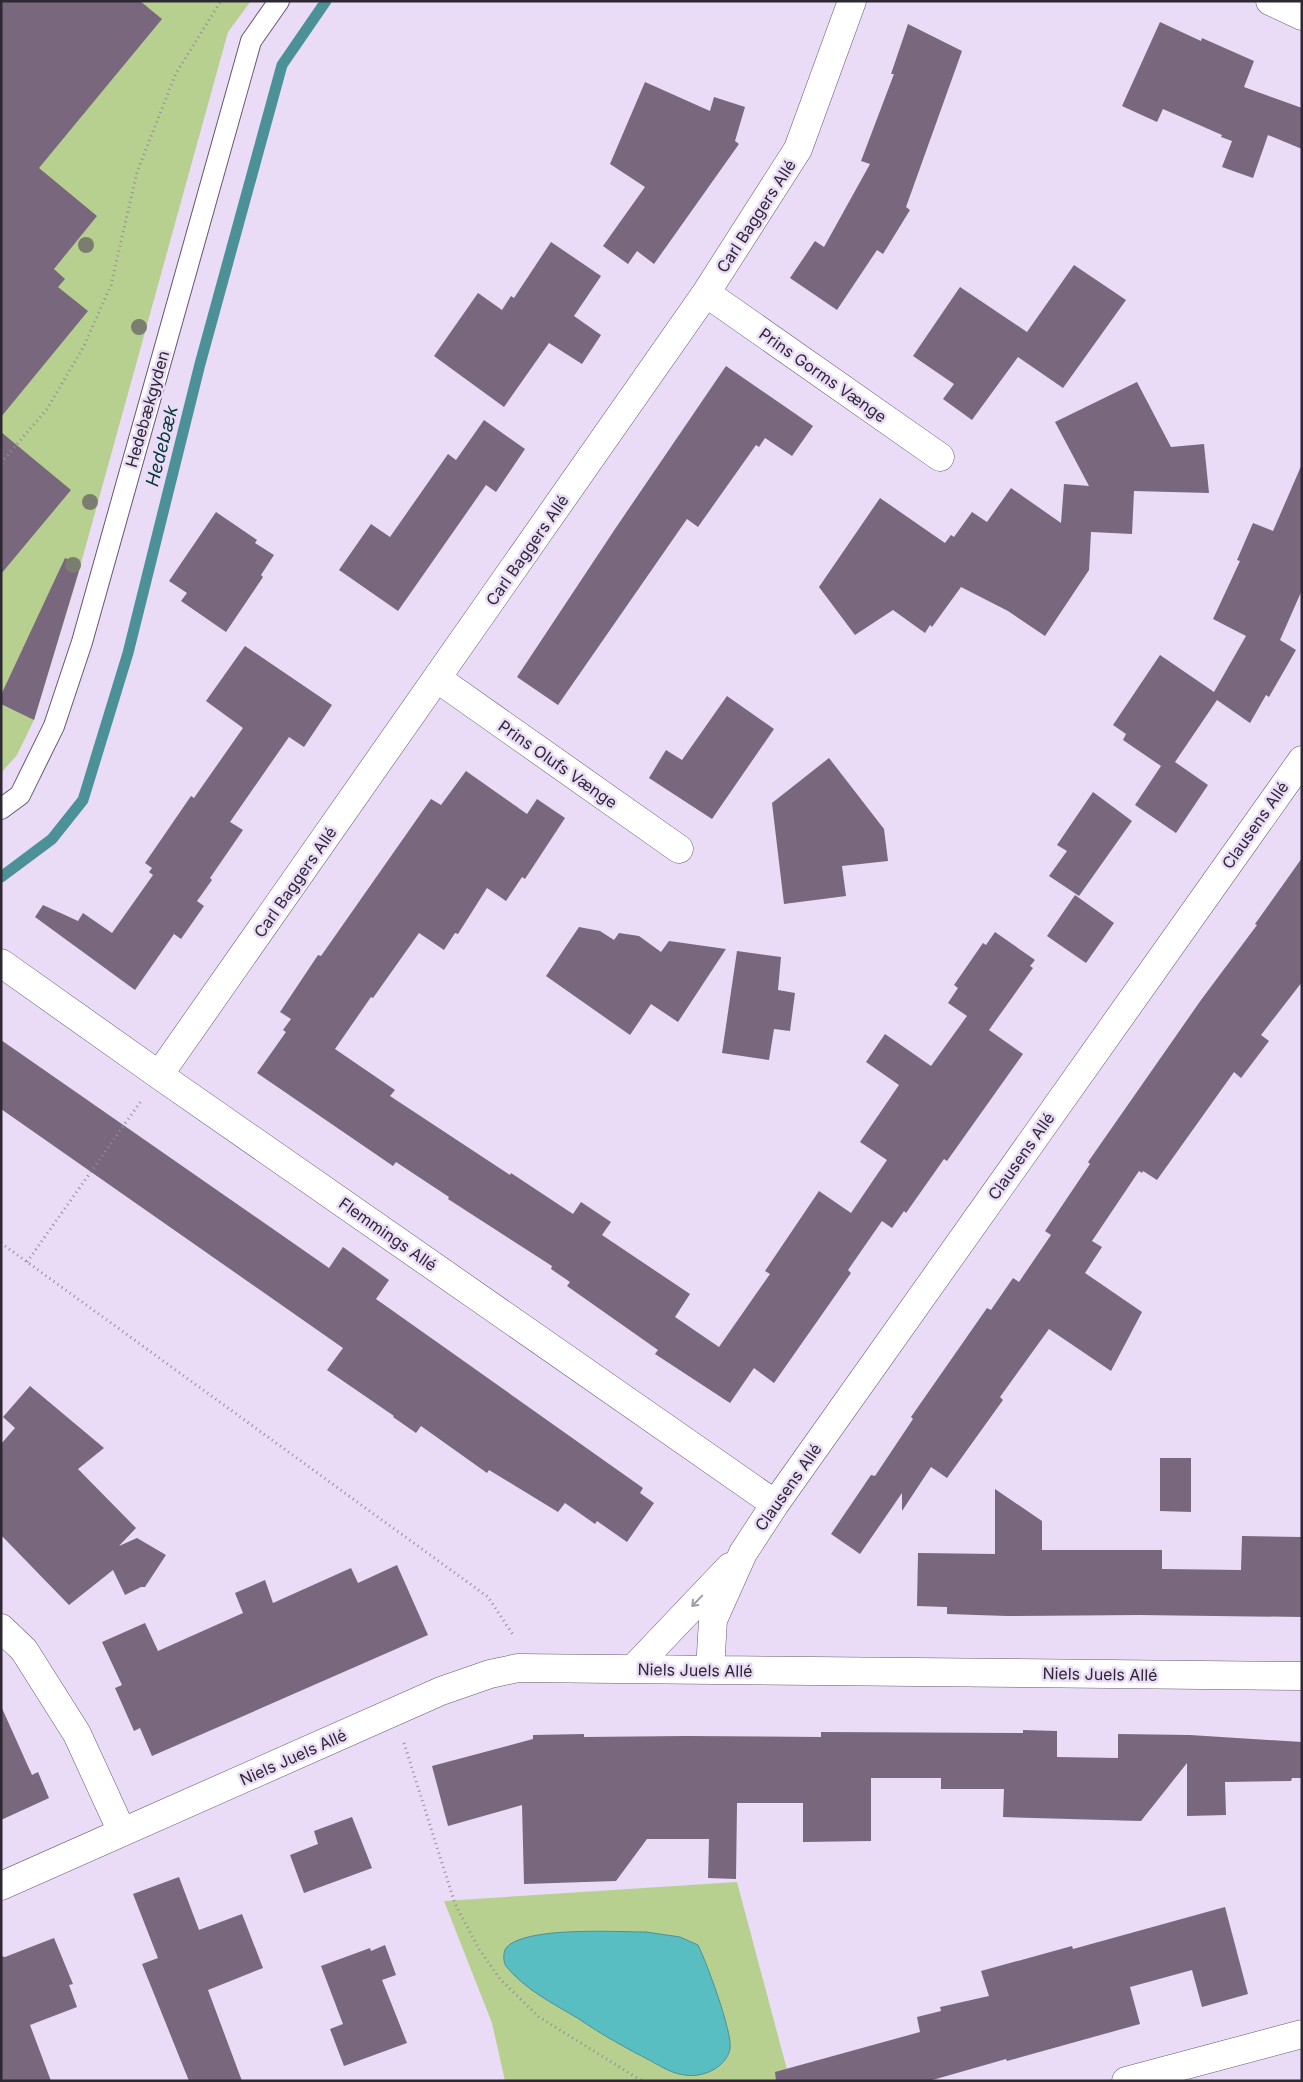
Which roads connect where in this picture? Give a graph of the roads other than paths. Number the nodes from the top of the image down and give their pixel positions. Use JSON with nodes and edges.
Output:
{"nodes":[{"id":1,"x":279,"y":1,"type":"edge"},
{"id":2,"x":852,"y":1,"type":"edge"},
{"id":3,"x":1270,"y":1,"type":"edge"},
{"id":4,"x":1302,"y":16,"type":"edge"},
{"id":5,"x":706,"y":293,"type":"junction"},
{"id":6,"x":940,"y":457,"type":"dead end"},
{"id":7,"x":438,"y":680,"type":"junction"},
{"id":8,"x":1302,"y":760,"type":"edge"},
{"id":9,"x":1,"y":810,"type":"edge"},
{"id":10,"x":679,"y":849,"type":"dead end"},
{"id":11,"x":1,"y":963,"type":"edge"},
{"id":12,"x":159,"y":1076,"type":"junction"},
{"id":13,"x":775,"y":1504,"type":"junction"},
{"id":14,"x":743,"y":1553,"type":"junction"},
{"id":15,"x":1,"y":1628,"type":"edge"},
{"id":16,"x":633,"y":1668,"type":"junction"},
{"id":17,"x":710,"y":1670,"type":"junction"},
{"id":18,"x":1302,"y":1676,"type":"edge"},
{"id":19,"x":122,"y":1832,"type":"junction"},
{"id":20,"x":1,"y":1886,"type":"edge"},
{"id":21,"x":1302,"y":2034,"type":"edge"},
{"id":22,"x":1126,"y":2081,"type":"edge"}],
"edges":[{"from":1,"to":9,"type":"lane","name":"Hedebækgyden"},
{"from":2,"to":5,"type":"street","name":"Carl Baggers Allé"},
{"from":3,"to":4,"type":"street"},
{"from":5,"to":6,"type":"street","name":"Prins Gorms Vænge"},
{"from":5,"to":7,"type":"street","name":"Carl Baggers Allé"},
{"from":7,"to":10,"type":"street","name":"Prins Olufs Vænge"},
{"from":7,"to":12,"type":"street","name":"Carl Baggers Allé"},
{"from":8,"to":13,"type":"street","name":"Clausens Allé"},
{"from":11,"to":12,"type":"street","name":"Flemmings Allé"},
{"from":12,"to":13,"type":"street","name":"Flemmings Allé"},
{"from":13,"to":14,"type":"street","name":"Clausens Allé"},
{"from":14,"to":16,"type":"street","name":"Clausens Allé","one_way":true},
{"from":14,"to":17,"type":"street","name":"Clausens Allé"},
{"from":15,"to":19,"type":"street"},
{"from":16,"to":17,"type":"street","name":"Niels Juels Allé"},
{"from":16,"to":19,"type":"street","name":"Niels Juels Allé"},
{"from":17,"to":18,"type":"street","name":"Niels Juels Allé"},
{"from":19,"to":20,"type":"street","name":"Niels Juels Allé"},
{"from":21,"to":22,"type":"street"}]}
